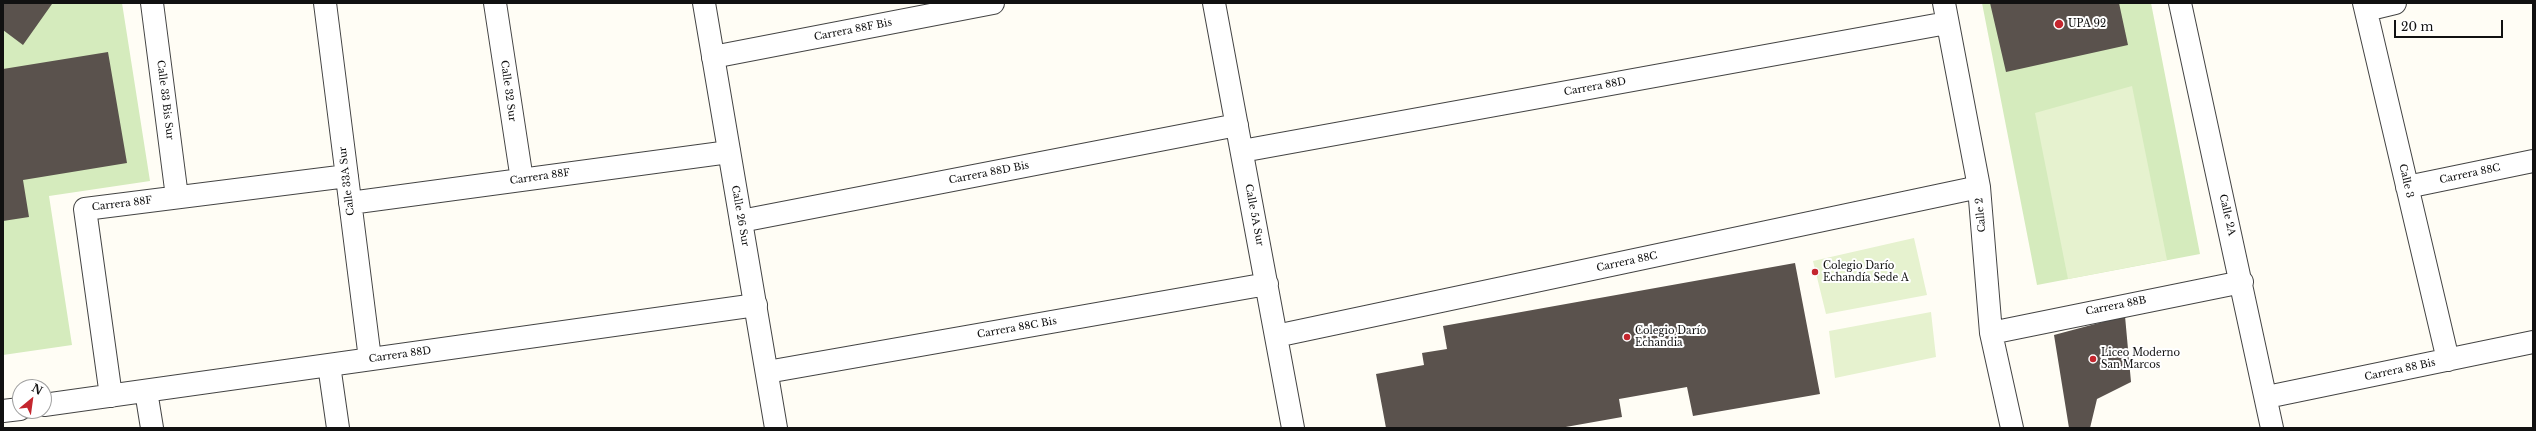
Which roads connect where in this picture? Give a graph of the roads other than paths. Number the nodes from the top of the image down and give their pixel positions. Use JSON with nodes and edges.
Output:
{"nodes":[{"id":1,"x":152,"y":3,"type":"edge"},
{"id":2,"x":325,"y":3,"type":"edge"},
{"id":3,"x":495,"y":3,"type":"edge"},
{"id":4,"x":704,"y":3,"type":"edge"},
{"id":5,"x":993,"y":3,"type":"edge"},
{"id":6,"x":1214,"y":3,"type":"edge"},
{"id":7,"x":2180,"y":3,"type":"edge"},
{"id":8,"x":2395,"y":3,"type":"edge"},
{"id":9,"x":2365,"y":6,"type":"edge"},
{"id":10,"x":1945,"y":13,"type":"edge"},
{"id":11,"x":713,"y":57,"type":"junction"},
{"id":12,"x":1237,"y":125,"type":"junction"},
{"id":13,"x":1242,"y":151,"type":"junction"},
{"id":14,"x":729,"y":152,"type":"junction"},
{"id":15,"x":2533,"y":161,"type":"edge"},
{"id":16,"x":347,"y":176,"type":"junction"},
{"id":17,"x":522,"y":180,"type":"junction"},
{"id":18,"x":1979,"y":187,"type":"junction"},
{"id":19,"x":2407,"y":187,"type":"junction"},
{"id":20,"x":177,"y":197,"type":"junction"},
{"id":21,"x":350,"y":203,"type":"junction"},
{"id":22,"x":741,"y":221,"type":"junction"},
{"id":23,"x":2242,"y":282,"type":"junction"},
{"id":24,"x":1267,"y":284,"type":"junction"},
{"id":25,"x":756,"y":305,"type":"junction"},
{"id":26,"x":1991,"y":333,"type":"junction"},
{"id":27,"x":1276,"y":336,"type":"junction"},
{"id":28,"x":2533,"y":342,"type":"edge"},
{"id":29,"x":370,"y":359,"type":"junction"},
{"id":30,"x":2448,"y":360,"type":"junction"},
{"id":31,"x":329,"y":365,"type":"junction"},
{"id":32,"x":767,"y":372,"type":"junction"},
{"id":33,"x":146,"y":391,"type":"junction"},
{"id":34,"x":111,"y":396,"type":"junction"},
{"id":35,"x":2267,"y":397,"type":"junction"},
{"id":36,"x":52,"y":404,"type":"edge"},
{"id":37,"x":152,"y":428,"type":"edge"},
{"id":38,"x":338,"y":428,"type":"edge"},
{"id":39,"x":776,"y":428,"type":"edge"},
{"id":40,"x":1293,"y":428,"type":"edge"},
{"id":41,"x":2012,"y":428,"type":"edge"},
{"id":42,"x":2272,"y":428,"type":"edge"}],
"edges":[{"from":1,"to":20,"type":"street","name":"Calle 33 Bis Sur"},
{"from":2,"to":16,"type":"street","name":"Calle 33A Sur"},
{"from":3,"to":17,"type":"street","name":"Calle 32 Sur"},
{"from":4,"to":11,"type":"street","name":"Calle 26 Sur"},
{"from":5,"to":11,"type":"street","name":"Carrera 88F Bis"},
{"from":6,"to":12,"type":"street","name":"Calle 5A Sur"},
{"from":7,"to":23,"type":"street","name":"Calle 2A"},
{"from":8,"to":9,"type":"street"},
{"from":9,"to":19,"type":"street","name":"Calle 3"},
{"from":10,"to":13,"type":"street","name":"Carrera 88D"},
{"from":10,"to":18,"type":"street","name":"Calle 2"},
{"from":11,"to":14,"type":"street","name":"Calle 26 Sur"},
{"from":12,"to":13,"type":"street","name":"Calle 5A Sur"},
{"from":12,"to":22,"type":"street","name":"Carrera 88D Bis"},
{"from":13,"to":24,"type":"street","name":"Calle 5A Sur"},
{"from":14,"to":17,"type":"street","name":"Carrera 88F"},
{"from":14,"to":22,"type":"street","name":"Calle 26 Sur"},
{"from":15,"to":19,"type":"street","name":"Carrera 88C"},
{"from":16,"to":20,"type":"street","name":"Carrera 88F"},
{"from":16,"to":21,"type":"street","name":"Calle 33A Sur"},
{"from":17,"to":21,"type":"street","name":"Carrera 88F"},
{"from":18,"to":26,"type":"street","name":"Calle 2"},
{"from":18,"to":27,"type":"street","name":"Carrera 88C"},
{"from":19,"to":30,"type":"street","name":"Calle 3"},
{"from":20,"to":34,"type":"street","name":"Carrera 88F"},
{"from":21,"to":29,"type":"street","name":"Calle 33A Sur"},
{"from":22,"to":25,"type":"street","name":"Calle 26 Sur"},
{"from":23,"to":26,"type":"street","name":"Carrera 88B"},
{"from":23,"to":35,"type":"street","name":"Calle 2A"},
{"from":24,"to":27,"type":"street","name":"Calle 5A Sur"},
{"from":24,"to":32,"type":"street","name":"Carrera 88C Bis"},
{"from":25,"to":29,"type":"street","name":"Carrera 88D"},
{"from":25,"to":32,"type":"street","name":"Calle 26 Sur"},
{"from":26,"to":41,"type":"street","name":"Calle 2"},
{"from":27,"to":40,"type":"street","name":"Calle 5A Sur"},
{"from":28,"to":30,"type":"street","name":"Carrera 88 Bis"},
{"from":29,"to":31,"type":"street","name":"Carrera 88D"},
{"from":30,"to":35,"type":"street","name":"Carrera 88 Bis"},
{"from":31,"to":33,"type":"street","name":"Carrera 88D"},
{"from":31,"to":38,"type":"street"},
{"from":32,"to":39,"type":"street","name":"Calle 26 Sur"},
{"from":33,"to":34,"type":"street","name":"Carrera 88D"},
{"from":33,"to":37,"type":"street"},
{"from":34,"to":36,"type":"street","name":"Carrera 88D"},
{"from":35,"to":42,"type":"street","name":"Calle 2A"}]}
